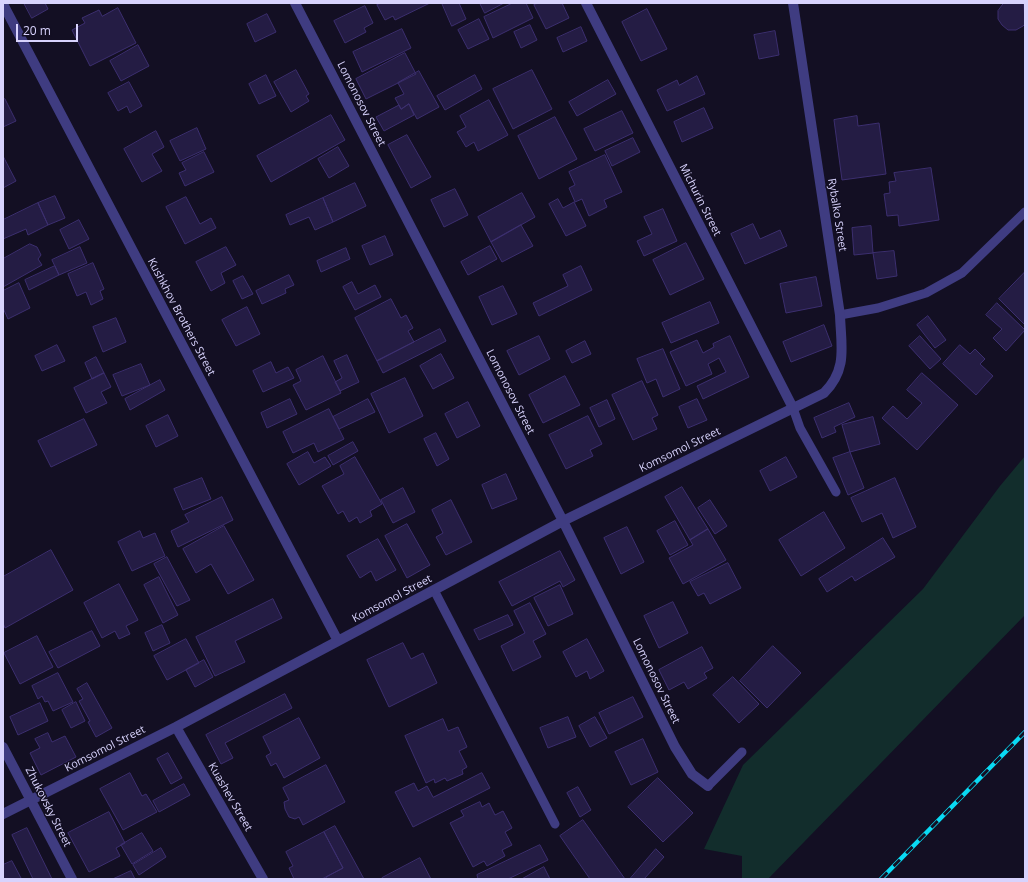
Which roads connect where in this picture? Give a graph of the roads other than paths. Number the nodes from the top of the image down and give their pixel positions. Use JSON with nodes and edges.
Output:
{"nodes":[{"id":1,"x":295,"y":3,"type":"edge"},
{"id":2,"x":586,"y":3,"type":"edge"},
{"id":3,"x":793,"y":3,"type":"edge"},
{"id":4,"x":3,"y":4,"type":"edge"},
{"id":5,"x":1025,"y":212,"type":"edge"},
{"id":6,"x":840,"y":315,"type":"junction"},
{"id":7,"x":793,"y":408,"type":"junction"},
{"id":8,"x":836,"y":492,"type":"dead end"},
{"id":9,"x":563,"y":520,"type":"junction"},
{"id":10,"x":434,"y":590,"type":"junction"},
{"id":11,"x":338,"y":641,"type":"junction"},
{"id":12,"x":176,"y":727,"type":"junction"},
{"id":13,"x":3,"y":747,"type":"edge"},
{"id":14,"x":742,"y":752,"type":"dead end"},
{"id":15,"x":708,"y":786,"type":"joint"},
{"id":16,"x":31,"y":800,"type":"junction"},
{"id":17,"x":3,"y":814,"type":"edge"},
{"id":18,"x":555,"y":824,"type":"dead end"},
{"id":19,"x":72,"y":879,"type":"edge"},
{"id":20,"x":263,"y":879,"type":"edge"}],
"edges":[{"from":1,"to":9,"type":"street","name":"Lomonosov Street"},
{"from":2,"to":7,"type":"street","name":"Michurin Street"},
{"from":3,"to":6,"type":"street","name":"Rybalko Street"},
{"from":4,"to":11,"type":"street","name":"Kushkhov Brothers Street"},
{"from":5,"to":6,"type":"lane"},
{"from":6,"to":7,"type":"street","name":"Rybalko Street"},
{"from":7,"to":8,"type":"lane"},
{"from":7,"to":9,"type":"street","name":"Komsomol Street"},
{"from":9,"to":10,"type":"street","name":"Komsomol Street"},
{"from":9,"to":15,"type":"street","name":"Lomonosov Street"},
{"from":10,"to":11,"type":"street","name":"Komsomol Street"},
{"from":10,"to":18,"type":"lane"},
{"from":11,"to":12,"type":"street","name":"Komsomol Street"},
{"from":12,"to":16,"type":"street","name":"Komsomol Street"},
{"from":12,"to":20,"type":"street","name":"Kuashev Street"},
{"from":13,"to":16,"type":"street","name":"Zhukovsky Street"},
{"from":14,"to":15,"type":"lane"},
{"from":16,"to":17,"type":"street","name":"Komsomol Street"},
{"from":16,"to":19,"type":"street","name":"Zhukovsky Street"}]}
